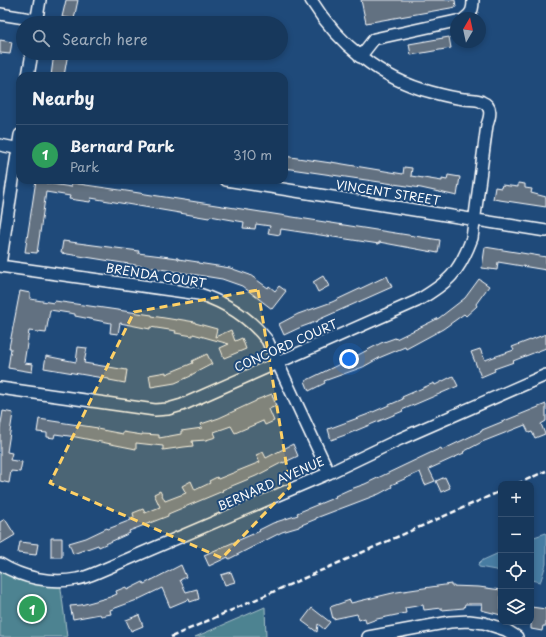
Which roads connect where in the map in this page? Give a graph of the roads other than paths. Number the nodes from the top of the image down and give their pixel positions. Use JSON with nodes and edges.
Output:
{"nodes":[{"id":1,"x":40,"y":0,"type":"edge"},
{"id":2,"x":311,"y":0,"type":"edge"},
{"id":3,"x":473,"y":0,"type":"edge"},
{"id":4,"x":472,"y":12,"type":"edge"},
{"id":5,"x":0,"y":14,"type":"edge"},
{"id":6,"x":37,"y":16,"type":"edge"},
{"id":7,"x":16,"y":17,"type":"edge"},
{"id":8,"x":450,"y":22,"type":"edge"},
{"id":9,"x":360,"y":57,"type":"junction"},
{"id":10,"x":31,"y":60,"type":"edge"},
{"id":11,"x":29,"y":72,"type":"edge"},
{"id":12,"x":0,"y":145,"type":"edge"},
{"id":13,"x":16,"y":148,"type":"edge"},
{"id":14,"x":16,"y":167,"type":"edge"},
{"id":15,"x":251,"y":184,"type":"edge"},
{"id":16,"x":475,"y":220,"type":"junction"},
{"id":17,"x":546,"y":231,"type":"edge"},
{"id":18,"x":0,"y":265,"type":"edge"},
{"id":19,"x":279,"y":363,"type":"junction"},
{"id":20,"x":546,"y":375,"type":"edge"},
{"id":21,"x":0,"y":388,"type":"edge"},
{"id":22,"x":329,"y":472,"type":"junction"},
{"id":23,"x":0,"y":564,"type":"edge"},
{"id":24,"x":368,"y":637,"type":"edge"},
{"id":25,"x":518,"y":637,"type":"edge"}],
"edges":[{"from":1,"to":6,"type":"street"},
{"from":2,"to":9,"type":"street"},
{"from":3,"to":4,"type":"street"},
{"from":5,"to":7,"type":"street"},
{"from":8,"to":9,"type":"street"},
{"from":9,"to":16,"type":"street","name":"CONCORD COURT"},
{"from":10,"to":11,"type":"street"},
{"from":12,"to":13,"type":"street"},
{"from":14,"to":18,"type":"street"},
{"from":15,"to":16,"type":"street","name":"VINCENT STREET"},
{"from":16,"to":17,"type":"street","name":"VINCENT STREET"},
{"from":16,"to":19,"type":"street","name":"CONCORD COURT"},
{"from":18,"to":19,"type":"street","name":"BRENDA COURT"},
{"from":19,"to":21,"type":"street","name":"CONCORD COURT"},
{"from":19,"to":22,"type":"street","name":"BRENDA COURT"},
{"from":20,"to":22,"type":"street","name":"BERNARD AVENUE"},
{"from":22,"to":23,"type":"street","name":"BERNARD AVENUE"},
{"from":24,"to":25,"type":"street"}]}
